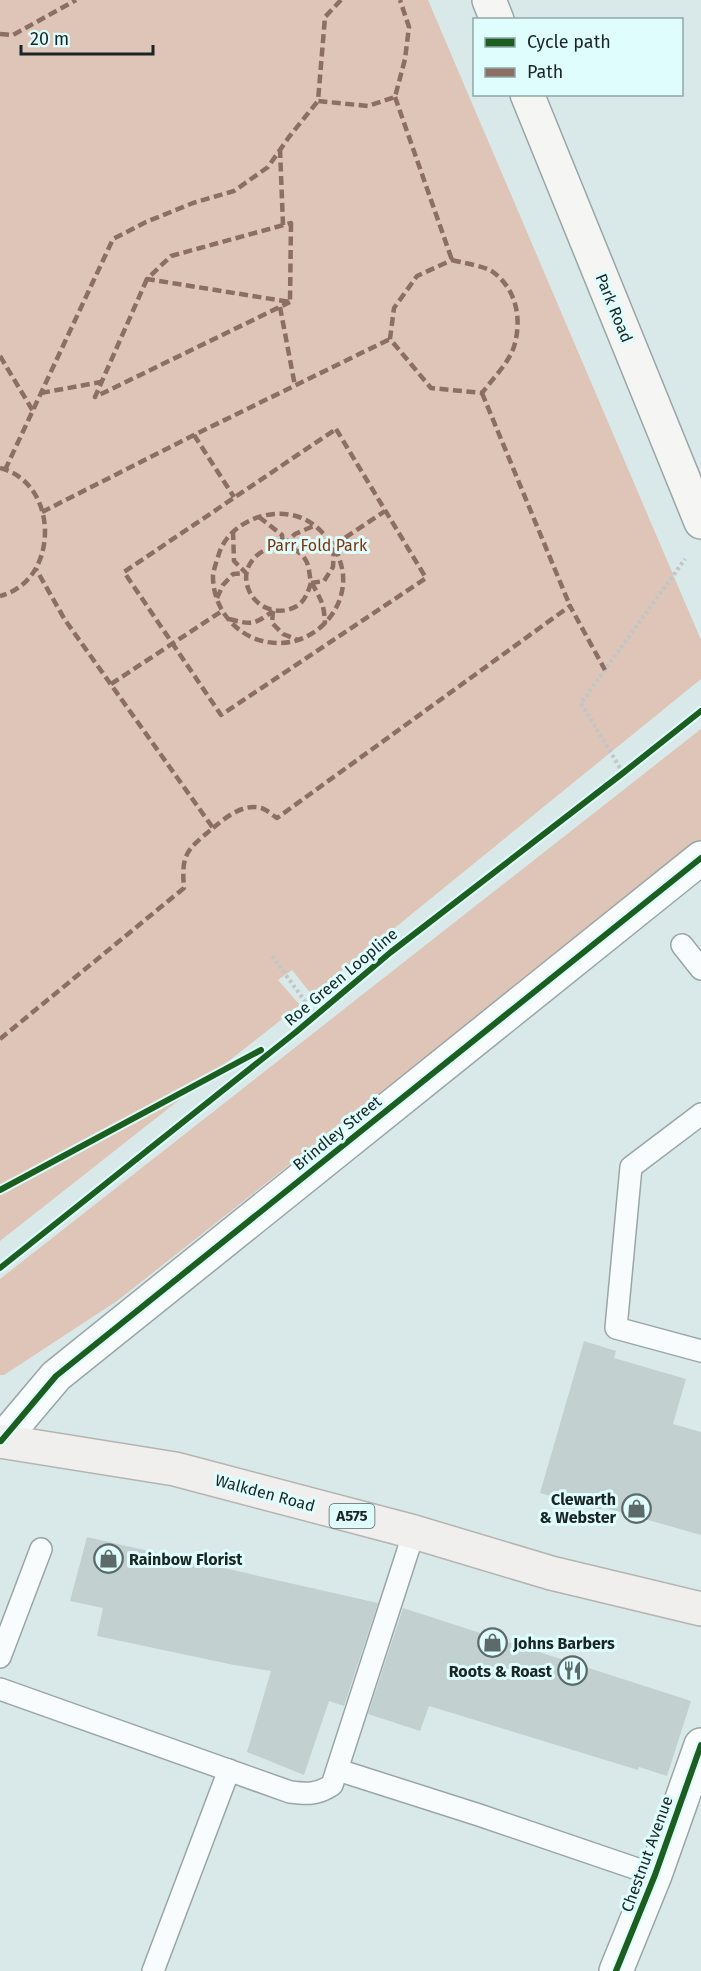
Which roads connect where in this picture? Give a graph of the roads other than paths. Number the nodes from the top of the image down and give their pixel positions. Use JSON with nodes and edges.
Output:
{"nodes":[{"id":1,"x":489,"y":0,"type":"edge"},
{"id":2,"x":496,"y":18,"type":"edge"},
{"id":3,"x":528,"y":96,"type":"edge"},
{"id":4,"x":701,"y":522,"type":"edge"},
{"id":5,"x":701,"y":858,"type":"edge"},
{"id":6,"x":682,"y":945,"type":"dead end"},
{"id":7,"x":701,"y":969,"type":"edge"},
{"id":8,"x":701,"y":1114,"type":"edge"},
{"id":9,"x":701,"y":1350,"type":"edge"},
{"id":10,"x":1,"y":1441,"type":"edge"},
{"id":11,"x":414,"y":1532,"type":"junction"},
{"id":12,"x":41,"y":1549,"type":"dead end"},
{"id":13,"x":701,"y":1609,"type":"edge"},
{"id":14,"x":0,"y":1657,"type":"edge"},
{"id":15,"x":0,"y":1689,"type":"edge"},
{"id":16,"x":701,"y":1745,"type":"edge"},
{"id":17,"x":229,"y":1770,"type":"junction"},
{"id":18,"x":338,"y":1770,"type":"junction"},
{"id":19,"x":655,"y":1875,"type":"junction"},
{"id":20,"x":153,"y":1971,"type":"edge"},
{"id":21,"x":616,"y":1971,"type":"edge"}],
"edges":[{"from":1,"to":2,"type":"street"},
{"from":3,"to":4,"type":"street","name":"Park Road"},
{"from":5,"to":10,"type":"street","name":"Brindley Street"},
{"from":6,"to":7,"type":"lane"},
{"from":8,"to":9,"type":"lane"},
{"from":10,"to":11,"type":"main road","name":"Walkden Road","number":"A575"},
{"from":11,"to":13,"type":"main road","name":"Walkden Road","number":"A575"},
{"from":11,"to":18,"type":"lane"},
{"from":12,"to":14,"type":"lane"},
{"from":15,"to":17,"type":"lane"},
{"from":16,"to":19,"type":"street","name":"Chestnut Avenue"},
{"from":17,"to":18,"type":"lane"},
{"from":17,"to":20,"type":"lane"},
{"from":18,"to":19,"type":"lane"},
{"from":19,"to":21,"type":"street","name":"Chestnut Avenue"}]}
